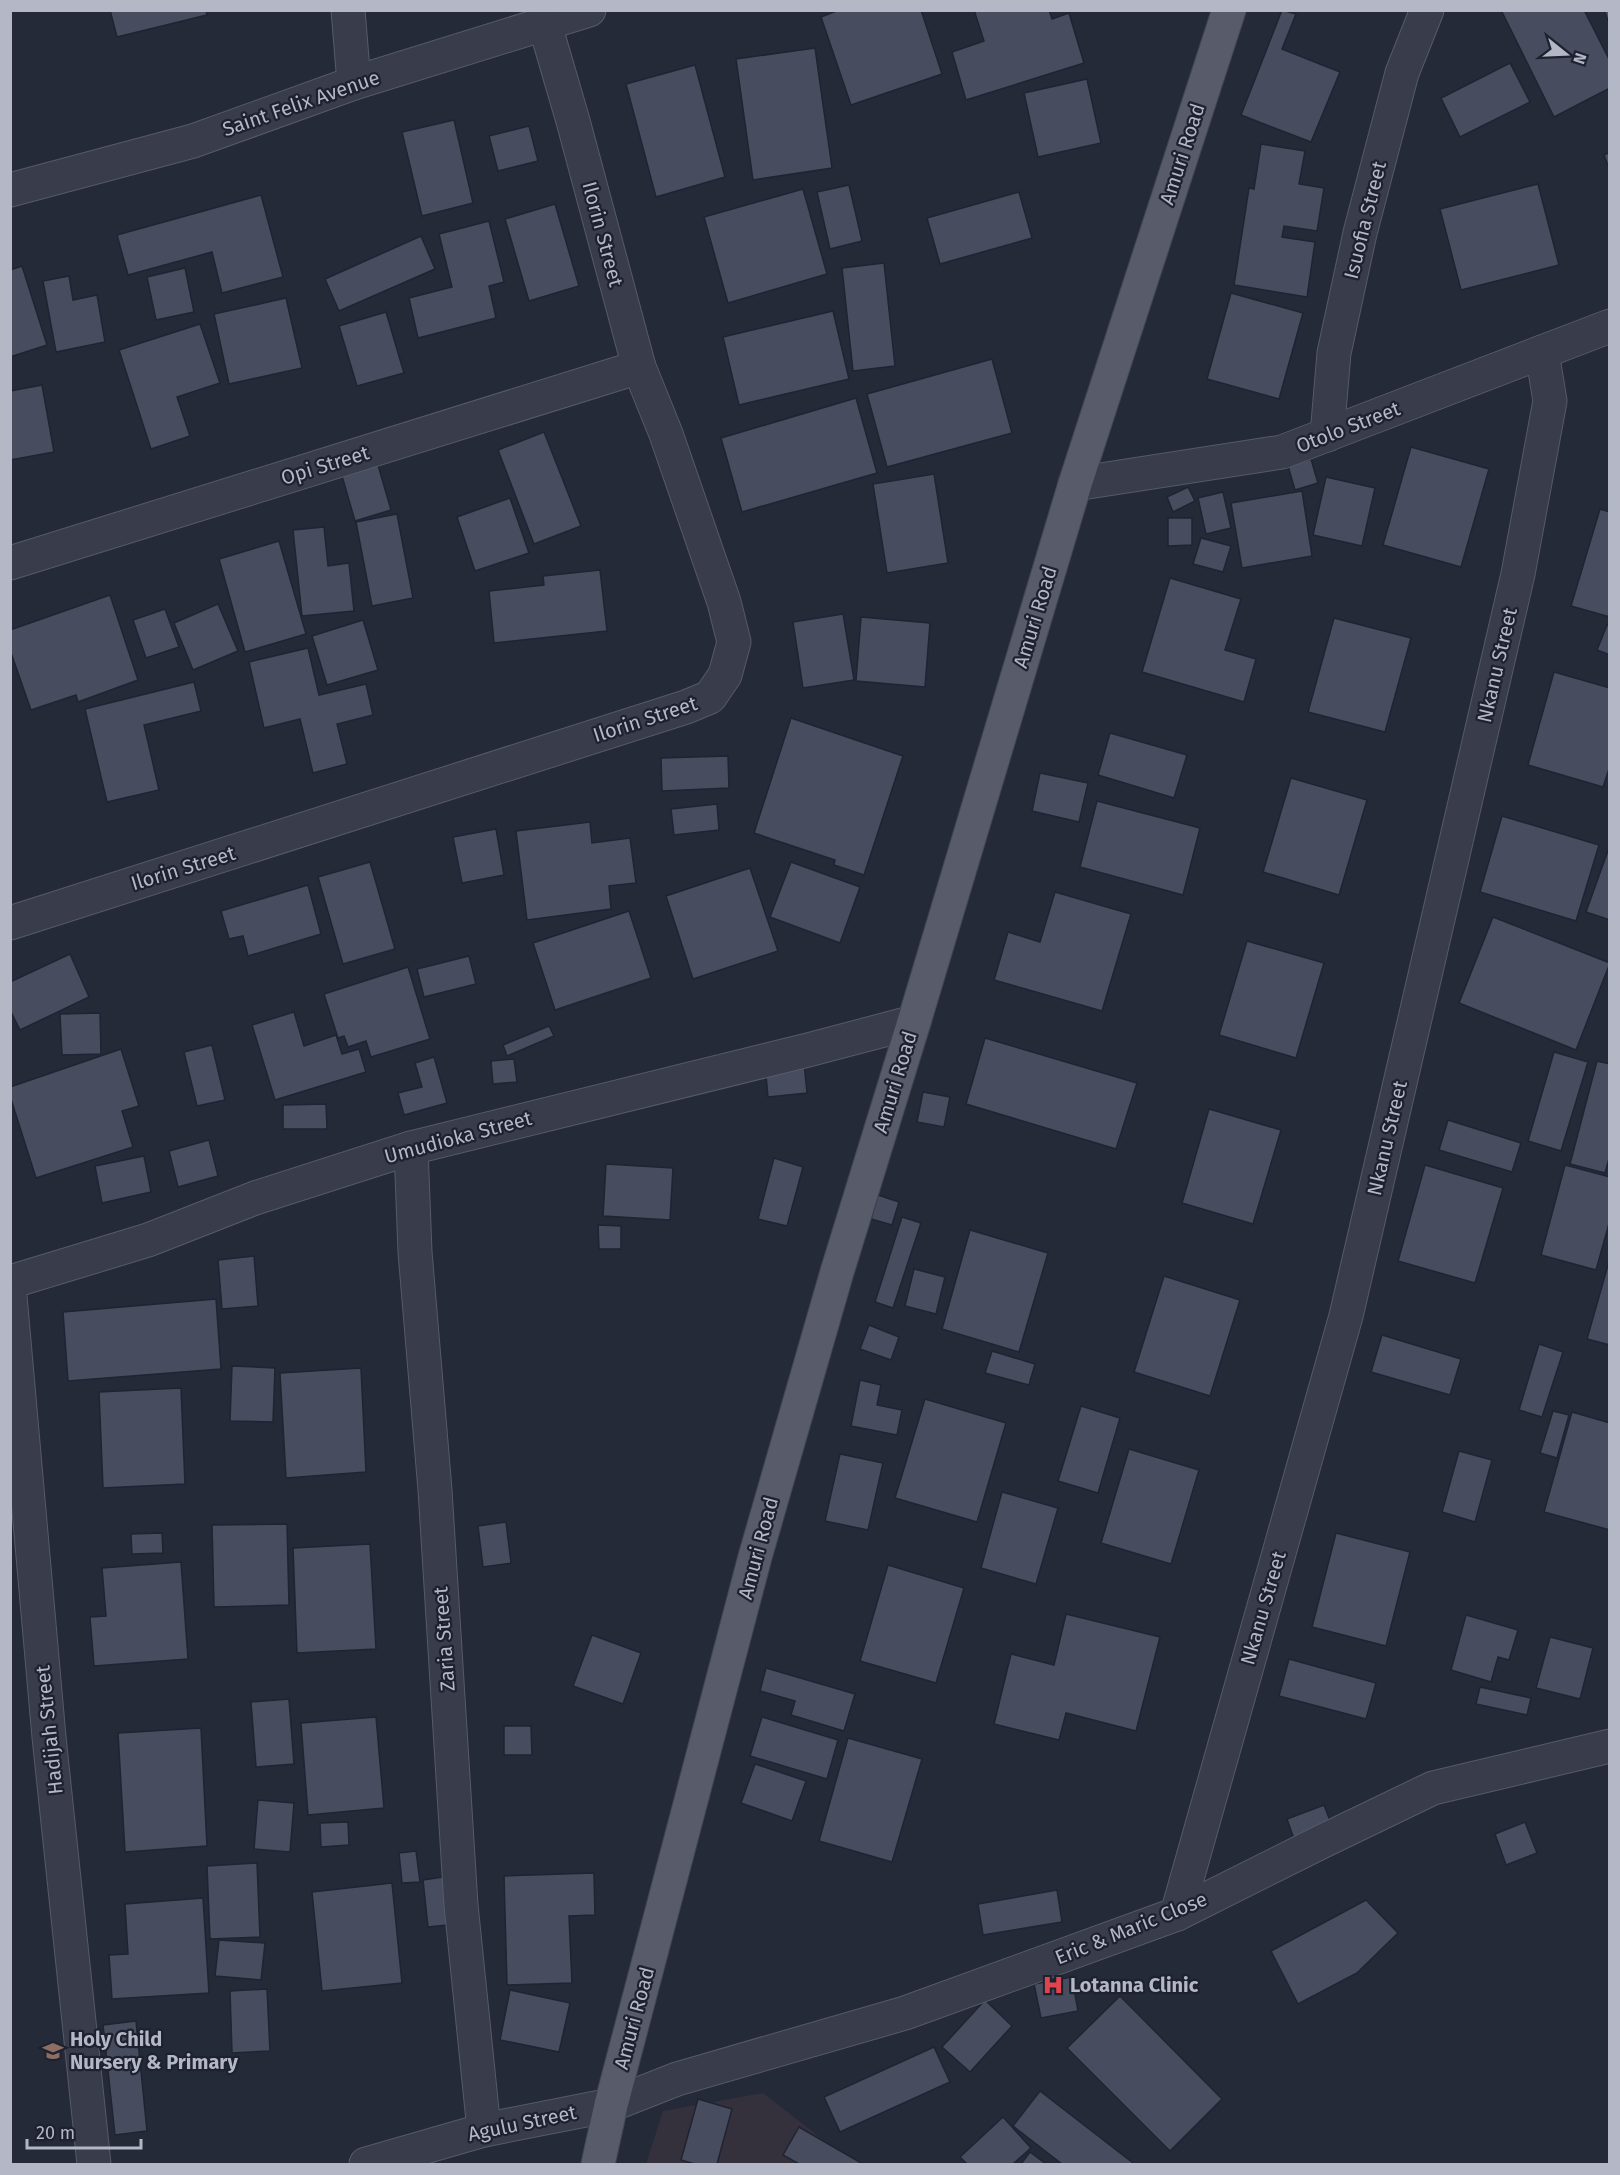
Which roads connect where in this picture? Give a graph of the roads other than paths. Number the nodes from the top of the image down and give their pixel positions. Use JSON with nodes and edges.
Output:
{"nodes":[{"id":1,"x":348,"y":10,"type":"edge"},
{"id":2,"x":589,"y":10,"type":"edge"},
{"id":3,"x":1229,"y":10,"type":"edge"},
{"id":4,"x":1427,"y":10,"type":"edge"},
{"id":5,"x":545,"y":25,"type":"junction"},
{"id":6,"x":354,"y":83,"type":"junction"},
{"id":7,"x":10,"y":190,"type":"edge"},
{"id":8,"x":1610,"y":326,"type":"edge"},
{"id":9,"x":1542,"y":352,"type":"junction"},
{"id":10,"x":639,"y":367,"type":"junction"},
{"id":11,"x":1327,"y":435,"type":"junction"},
{"id":12,"x":1075,"y":484,"type":"junction"},
{"id":13,"x":10,"y":563,"type":"edge"},
{"id":14,"x":10,"y":923,"type":"edge"},
{"id":15,"x":914,"y":1022,"type":"junction"},
{"id":16,"x":411,"y":1148,"type":"junction"},
{"id":17,"x":10,"y":1282,"type":"edge"},
{"id":18,"x":10,"y":1296,"type":"edge"},
{"id":19,"x":1610,"y":1746,"type":"edge"},
{"id":20,"x":1177,"y":1914,"type":"junction"},
{"id":21,"x":677,"y":2079,"type":"joint"},
{"id":22,"x":611,"y":2105,"type":"junction"},
{"id":23,"x":484,"y":2130,"type":"junction"},
{"id":24,"x":94,"y":2164,"type":"edge"},
{"id":25,"x":366,"y":2164,"type":"edge"},
{"id":26,"x":598,"y":2164,"type":"edge"}],
"edges":[{"from":1,"to":6,"type":"street"},
{"from":2,"to":5,"type":"street","name":"Saint Felix Avenue"},
{"from":3,"to":12,"type":"main road","name":"Amuri Road"},
{"from":4,"to":11,"type":"street","name":"Isuofia Street"},
{"from":5,"to":6,"type":"street","name":"Saint Felix Avenue"},
{"from":5,"to":10,"type":"street","name":"Ilorin Street"},
{"from":6,"to":7,"type":"street","name":"Saint Felix Avenue"},
{"from":8,"to":9,"type":"street","name":"Otolo Street"},
{"from":9,"to":11,"type":"street","name":"Otolo Street"},
{"from":9,"to":20,"type":"street","name":"Nkanu Street"},
{"from":10,"to":13,"type":"street","name":"Opi Street"},
{"from":10,"to":14,"type":"street","name":"Ilorin Street"},
{"from":11,"to":12,"type":"street","name":"Otolo Street"},
{"from":12,"to":15,"type":"main road","name":"Amuri Road"},
{"from":15,"to":16,"type":"street","name":"Umudioka Street"},
{"from":15,"to":22,"type":"main road","name":"Amuri Road"},
{"from":16,"to":17,"type":"street","name":"Umudioka Street"},
{"from":16,"to":23,"type":"street","name":"Zaria Street"},
{"from":18,"to":24,"type":"street","name":"Hadijah Street"},
{"from":19,"to":20,"type":"street","name":"Eric & Maric Close"},
{"from":20,"to":21,"type":"street","name":"Eric & Maric Close"},
{"from":21,"to":22,"type":"street","name":"Agulu Street"},
{"from":22,"to":23,"type":"street","name":"Agulu Street"},
{"from":22,"to":26,"type":"main road","name":"Amuri Road"},
{"from":23,"to":25,"type":"street","name":"Agulu Street"}]}
